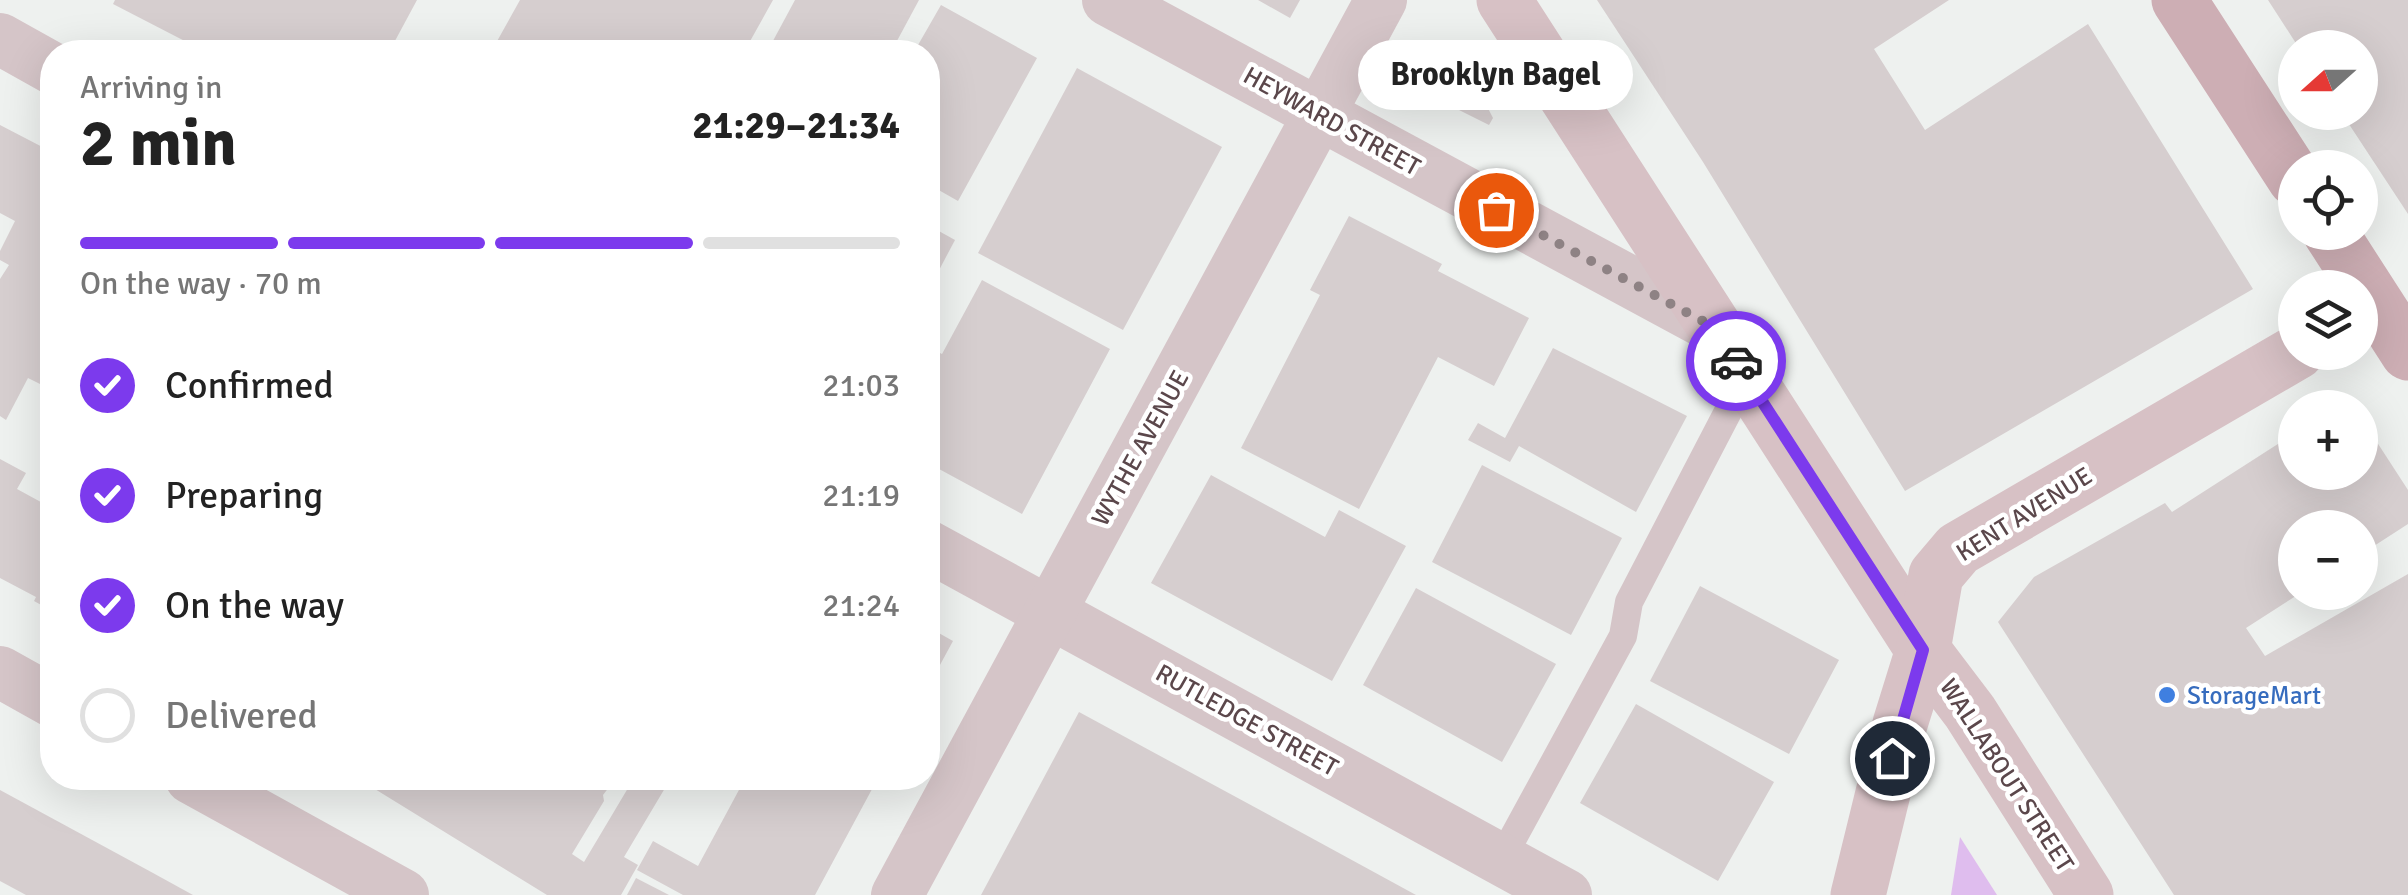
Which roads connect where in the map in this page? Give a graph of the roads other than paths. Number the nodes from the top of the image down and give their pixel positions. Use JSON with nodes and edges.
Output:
{"nodes":[{"id":1,"x":1108,"y":0,"type":"edge"},
{"id":2,"x":1381,"y":0,"type":"edge"},
{"id":3,"x":1504,"y":0,"type":"edge"},
{"id":4,"x":2180,"y":0,"type":"edge"},
{"id":5,"x":0,"y":39,"type":"edge"},
{"id":6,"x":40,"y":61,"type":"edge"},
{"id":7,"x":1321,"y":116,"type":"junction"},
{"id":8,"x":2278,"y":153,"type":"edge"},
{"id":9,"x":2343,"y":250,"type":"edge"},
{"id":10,"x":2382,"y":303,"type":"edge"},
{"id":11,"x":1714,"y":327,"type":"junction"},
{"id":12,"x":2408,"y":354,"type":"edge"},
{"id":13,"x":2278,"y":363,"type":"edge"},
{"id":14,"x":1746,"y":377,"type":"junction"},
{"id":15,"x":940,"y":553,"type":"edge"},
{"id":16,"x":1049,"y":612,"type":"junction"},
{"id":17,"x":1923,"y":650,"type":"junction"},
{"id":18,"x":0,"y":672,"type":"edge"},
{"id":19,"x":40,"y":694,"type":"edge"},
{"id":20,"x":212,"y":790,"type":"edge"},
{"id":21,"x":1501,"y":860,"type":"junction"},
{"id":22,"x":404,"y":895,"type":"edge"},
{"id":23,"x":897,"y":895,"type":"edge"},
{"id":24,"x":1566,"y":895,"type":"edge"},
{"id":25,"x":1858,"y":895,"type":"edge"},
{"id":26,"x":2086,"y":895,"type":"edge"}],
"edges":[{"from":1,"to":7,"type":"street","name":"HEYWARD STREET"},
{"from":2,"to":7,"type":"street","name":"WYTHE AVENUE"},
{"from":3,"to":11,"type":"main road","name":"WALLABOUT STREET"},
{"from":4,"to":8,"type":"main road"},
{"from":5,"to":6,"type":"street"},
{"from":7,"to":11,"type":"street","name":"HEYWARD STREET"},
{"from":7,"to":16,"type":"street","name":"WYTHE AVENUE"},
{"from":9,"to":10,"type":"main road"},
{"from":10,"to":12,"type":"main road"},
{"from":11,"to":14,"type":"main road","name":"WALLABOUT STREET"},
{"from":13,"to":17,"type":"main road","name":"KENT AVENUE"},
{"from":14,"to":17,"type":"main road","name":"WALLABOUT STREET"},
{"from":14,"to":21,"type":"lane"},
{"from":15,"to":16,"type":"street","name":"RUTLEDGE STREET"},
{"from":16,"to":21,"type":"street","name":"RUTLEDGE STREET"},
{"from":16,"to":23,"type":"street","name":"WYTHE AVENUE"},
{"from":17,"to":25,"type":"main road","name":"KENT AVENUE"},
{"from":17,"to":26,"type":"main road","name":"WALLABOUT STREET"},
{"from":18,"to":19,"type":"street"},
{"from":20,"to":22,"type":"street"},
{"from":21,"to":24,"type":"street","name":"RUTLEDGE STREET"}]}
